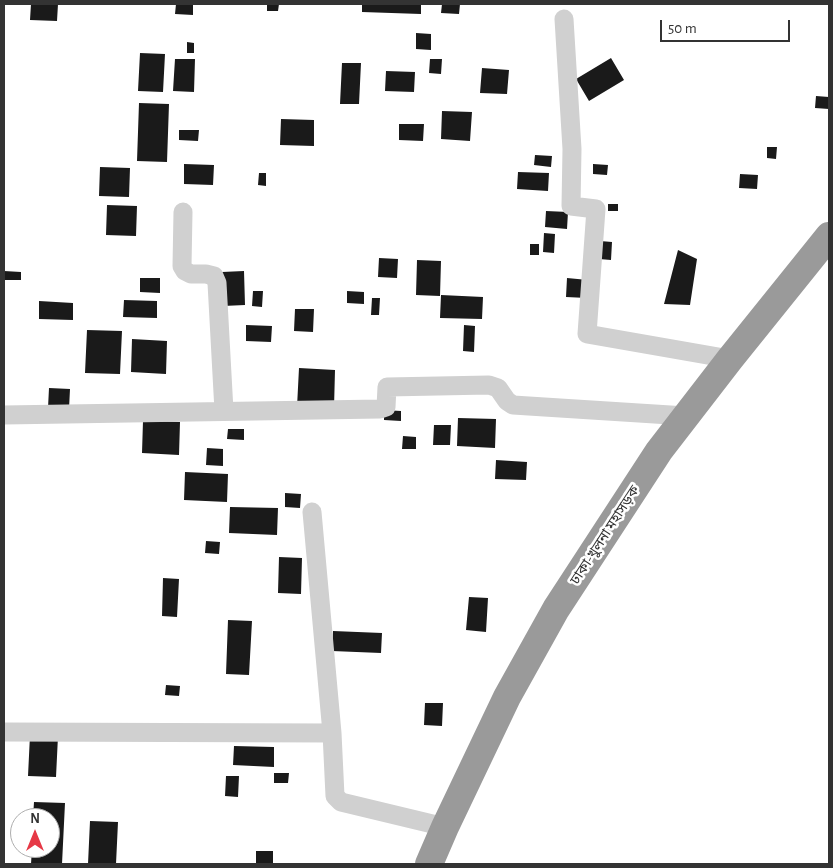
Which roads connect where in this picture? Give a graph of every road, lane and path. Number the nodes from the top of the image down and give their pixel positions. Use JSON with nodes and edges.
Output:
{"nodes":[{"id":1,"x":564,"y":19,"type":"dead end"},
{"id":2,"x":183,"y":212,"type":"dead end"},
{"id":3,"x":829,"y":236,"type":"edge"},
{"id":4,"x":730,"y":359,"type":"junction"},
{"id":5,"x":224,"y":411,"type":"junction"},
{"id":6,"x":4,"y":415,"type":"edge"},
{"id":7,"x":686,"y":416,"type":"junction"},
{"id":8,"x":312,"y":512,"type":"dead end"},
{"id":9,"x":4,"y":732,"type":"edge"},
{"id":10,"x":332,"y":733,"type":"junction"},
{"id":11,"x":445,"y":826,"type":"junction"},
{"id":12,"x":429,"y":864,"type":"edge"}],
"edges":[{"from":1,"to":4,"type":"street"},
{"from":2,"to":5,"type":"street"},
{"from":3,"to":4,"type":"highway","name":"ঢাকা-খুলনা মহাসড়ক"},
{"from":4,"to":7,"type":"highway","name":"ঢাকা-খুলনা মহাসড়ক"},
{"from":5,"to":6,"type":"street"},
{"from":5,"to":7,"type":"street"},
{"from":7,"to":11,"type":"highway","name":"ঢাকা-খুলনা মহাসড়ক"},
{"from":8,"to":10,"type":"street"},
{"from":9,"to":10,"type":"street"},
{"from":10,"to":11,"type":"street"},
{"from":11,"to":12,"type":"highway","name":"ঢাকা-খুলনা মহাসড়ক"}]}
